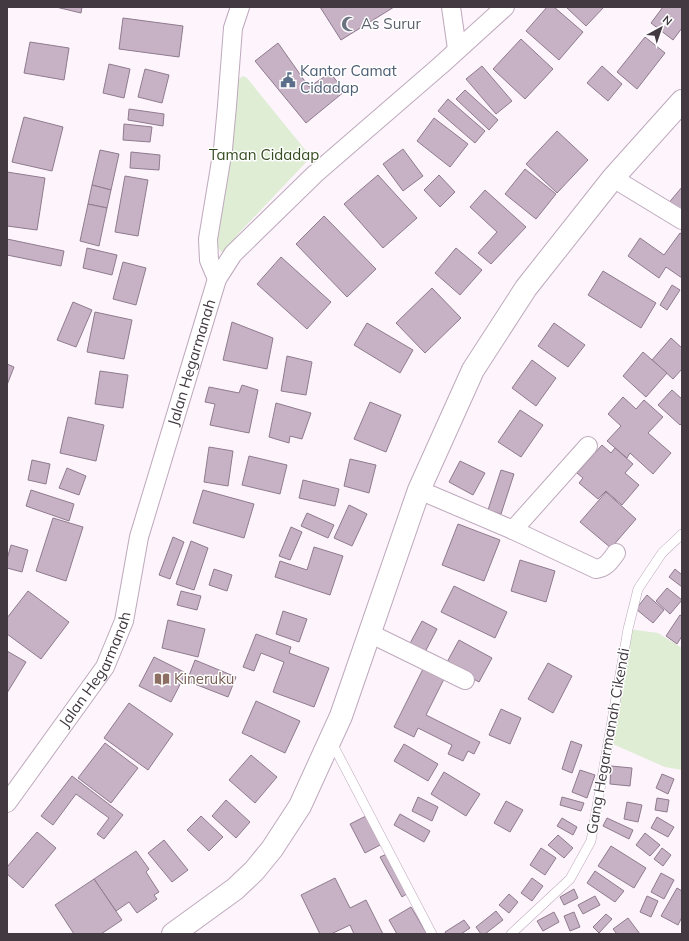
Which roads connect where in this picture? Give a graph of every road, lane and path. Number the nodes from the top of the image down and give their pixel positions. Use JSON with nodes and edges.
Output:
{"nodes":[{"id":1,"x":240,"y":7,"type":"edge"},
{"id":2,"x":451,"y":7,"type":"edge"},
{"id":3,"x":504,"y":7,"type":"edge"},
{"id":4,"x":457,"y":50,"type":"junction"},
{"id":5,"x":682,"y":101,"type":"edge"},
{"id":6,"x":613,"y":178,"type":"junction"},
{"id":7,"x":682,"y":220,"type":"edge"},
{"id":8,"x":217,"y":279,"type":"junction"},
{"id":9,"x":588,"y":446,"type":"dead end"},
{"id":10,"x":419,"y":490,"type":"junction"},
{"id":11,"x":513,"y":530,"type":"junction"},
{"id":12,"x":682,"y":534,"type":"edge"},
{"id":13,"x":616,"y":553,"type":"dead end"},
{"id":14,"x":369,"y":633,"type":"junction"},
{"id":15,"x":465,"y":680,"type":"dead end"},
{"id":16,"x":330,"y":740,"type":"junction"},
{"id":17,"x":7,"y":803,"type":"edge"},
{"id":18,"x":173,"y":934,"type":"edge"},
{"id":19,"x":432,"y":934,"type":"edge"},
{"id":20,"x":510,"y":934,"type":"edge"}],
"edges":[{"from":1,"to":8,"type":"street"},
{"from":2,"to":4,"type":"street"},
{"from":3,"to":4,"type":"street","name":"Jalan Hegarmanah"},
{"from":4,"to":8,"type":"street","name":"Jalan Hegarmanah"},
{"from":5,"to":6,"type":"street"},
{"from":6,"to":7,"type":"street"},
{"from":6,"to":10,"type":"street"},
{"from":8,"to":17,"type":"street","name":"Jalan Hegarmanah"},
{"from":9,"to":11,"type":"street"},
{"from":10,"to":11,"type":"street"},
{"from":10,"to":14,"type":"street"},
{"from":11,"to":13,"type":"street"},
{"from":12,"to":20,"type":"lane","name":"Gang Hegarmanah Cikendi"},
{"from":14,"to":15,"type":"street"},
{"from":14,"to":16,"type":"street"},
{"from":16,"to":18,"type":"street"},
{"from":16,"to":19,"type":"lane"}]}
